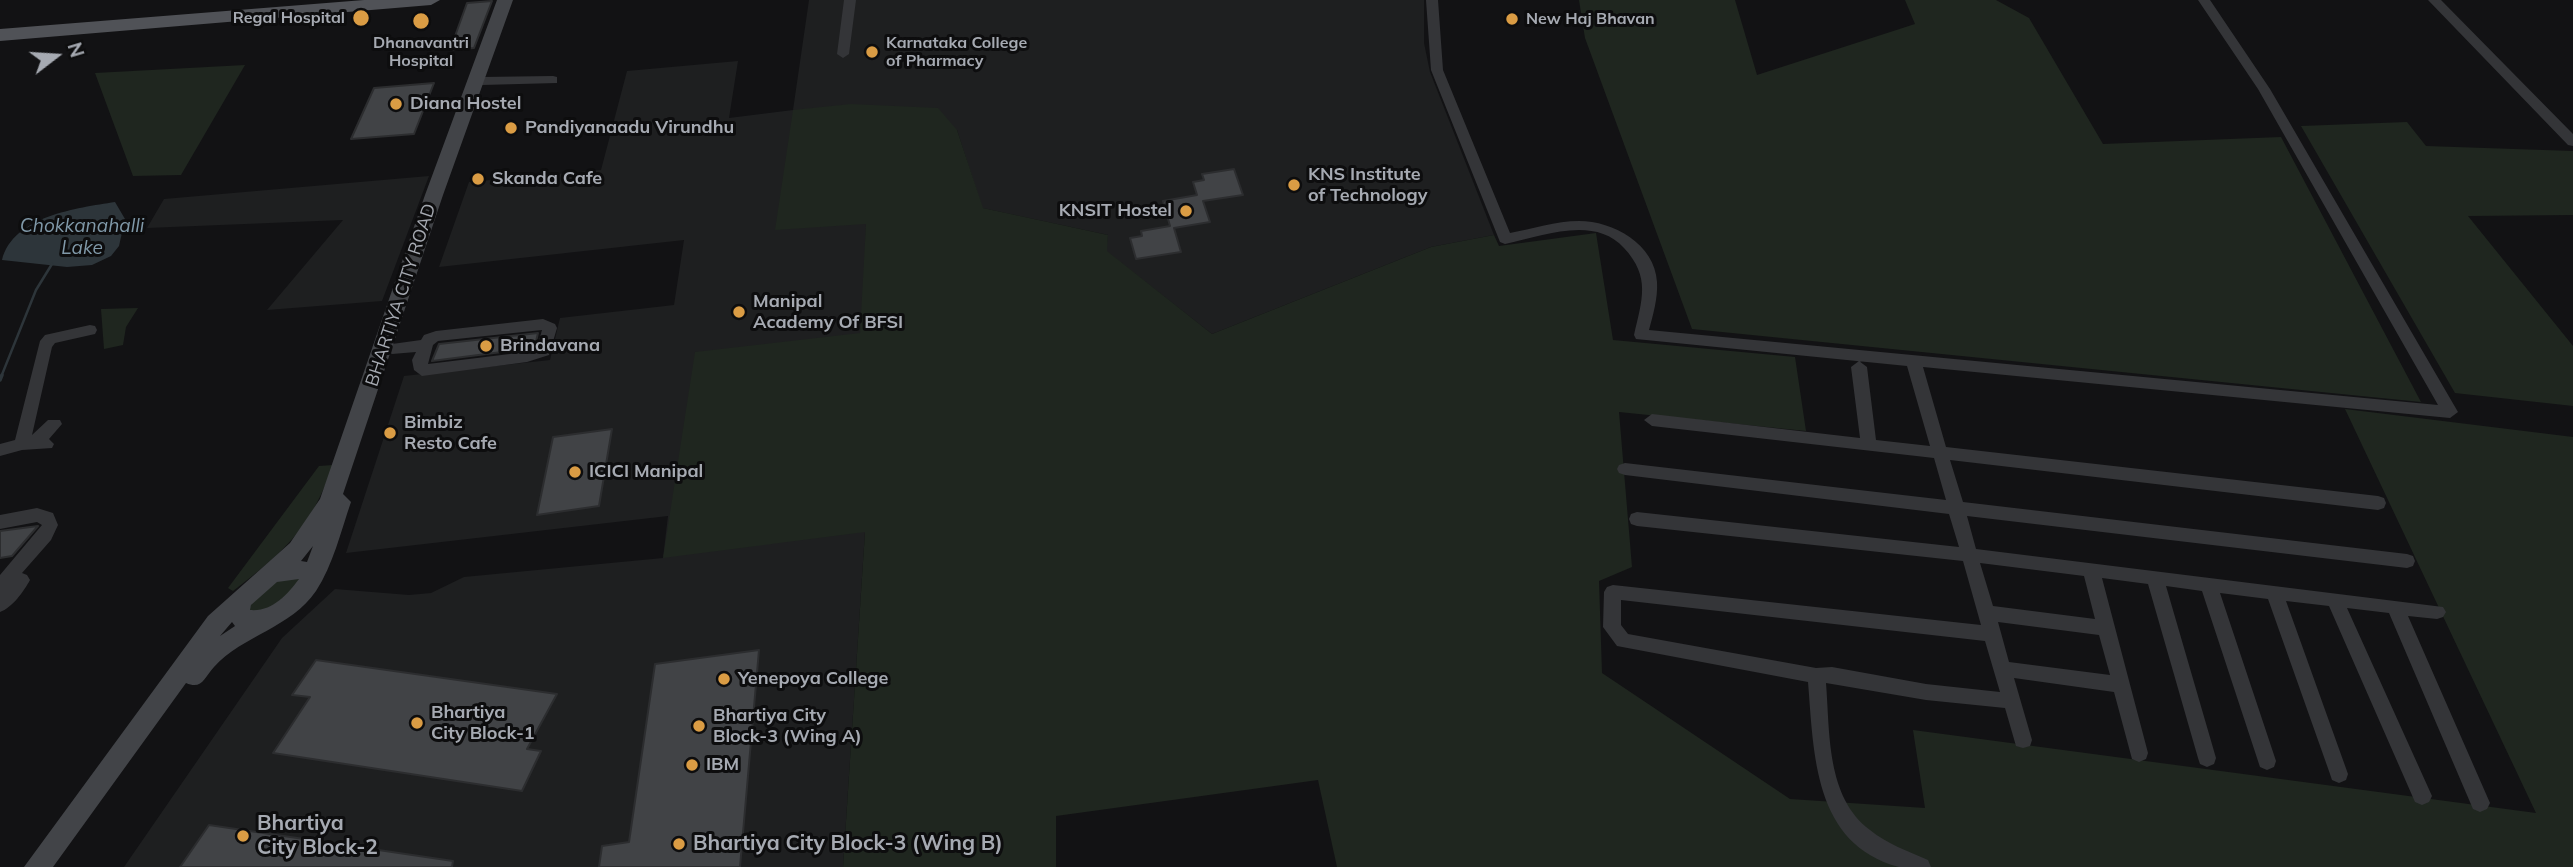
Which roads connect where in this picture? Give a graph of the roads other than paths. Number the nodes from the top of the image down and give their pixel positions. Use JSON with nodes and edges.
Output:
{"nodes":[{"id":1,"x":317,"y":0,"type":"edge"},
{"id":2,"x":431,"y":0,"type":"edge"},
{"id":3,"x":505,"y":0,"type":"edge"},
{"id":4,"x":511,"y":0,"type":"edge"},
{"id":5,"x":849,"y":0,"type":"edge"},
{"id":6,"x":1432,"y":0,"type":"edge"},
{"id":7,"x":2204,"y":0,"type":"edge"},
{"id":8,"x":2434,"y":0,"type":"edge"},
{"id":9,"x":0,"y":25,"type":"edge"},
{"id":10,"x":0,"y":34,"type":"edge"},
{"id":11,"x":843,"y":54,"type":"dead end"},
{"id":12,"x":553,"y":80,"type":"dead end"},
{"id":13,"x":482,"y":81,"type":"junction"},
{"id":14,"x":468,"y":115,"type":"junction"},
{"id":15,"x":2573,"y":142,"type":"edge"},
{"id":16,"x":439,"y":194,"type":"junction"},
{"id":17,"x":90,"y":331,"type":"dead end"},
{"id":18,"x":426,"y":345,"type":"junction"},
{"id":19,"x":392,"y":349,"type":"junction"},
{"id":20,"x":1913,"y":359,"type":"junction"},
{"id":21,"x":1859,"y":366,"type":"dead end"},
{"id":22,"x":1652,"y":420,"type":"dead end"},
{"id":23,"x":54,"y":424,"type":"dead end"},
{"id":24,"x":34,"y":444,"type":"junction"},
{"id":25,"x":1869,"y":445,"type":"junction"},
{"id":26,"x":0,"y":450,"type":"edge"},
{"id":27,"x":1941,"y":453,"type":"junction"},
{"id":28,"x":1625,"y":469,"type":"dead end"},
{"id":29,"x":2378,"y":503,"type":"dead end"},
{"id":30,"x":1956,"y":508,"type":"junction"},
{"id":31,"x":1637,"y":519,"type":"dead end"},
{"id":32,"x":0,"y":522,"type":"edge"},
{"id":33,"x":1970,"y":555,"type":"junction"},
{"id":34,"x":2407,"y":561,"type":"dead end"},
{"id":35,"x":0,"y":566,"type":"edge"},
{"id":36,"x":2091,"y":570,"type":"junction"},
{"id":37,"x":21,"y":571,"type":"junction"},
{"id":38,"x":271,"y":574,"type":"junction"},
{"id":39,"x":314,"y":574,"type":"junction"},
{"id":40,"x":2155,"y":578,"type":"junction"},
{"id":41,"x":2210,"y":584,"type":"junction"},
{"id":42,"x":0,"y":587,"type":"edge"},
{"id":43,"x":2274,"y":592,"type":"junction"},
{"id":44,"x":246,"y":594,"type":"junction"},
{"id":45,"x":2335,"y":600,"type":"junction"},
{"id":46,"x":0,"y":605,"type":"edge"},
{"id":47,"x":2395,"y":607,"type":"junction"},
{"id":48,"x":2437,"y":612,"type":"dead end"},
{"id":49,"x":1987,"y":613,"type":"junction"},
{"id":50,"x":261,"y":620,"type":"junction"},
{"id":51,"x":2106,"y":628,"type":"junction"},
{"id":52,"x":1993,"y":634,"type":"junction"},
{"id":53,"x":2003,"y":669,"type":"junction"},
{"id":54,"x":1816,"y":676,"type":"junction"},
{"id":55,"x":2121,"y":685,"type":"junction"},
{"id":56,"x":2012,"y":701,"type":"junction"},
{"id":57,"x":2024,"y":740,"type":"dead end"},
{"id":58,"x":2139,"y":753,"type":"dead end"},
{"id":59,"x":2207,"y":758,"type":"dead end"},
{"id":60,"x":2267,"y":761,"type":"dead end"},
{"id":61,"x":2339,"y":774,"type":"dead end"},
{"id":62,"x":2422,"y":796,"type":"dead end"},
{"id":63,"x":2480,"y":803,"type":"dead end"},
{"id":64,"x":37,"y":867,"type":"edge"},
{"id":65,"x":54,"y":867,"type":"edge"},
{"id":66,"x":1921,"y":867,"type":"edge"}],
"edges":[{"from":1,"to":9,"type":"main road"},
{"from":2,"to":10,"type":"main road"},
{"from":3,"to":14,"type":"street","name":"BHARTIYA CITY ROAD"},
{"from":4,"to":13,"type":"street","name":"BHARTIYA CITY ROAD"},
{"from":5,"to":11,"type":"street"},
{"from":6,"to":20,"type":"street"},
{"from":7,"to":20,"type":"street"},
{"from":8,"to":15,"type":"street"},
{"from":12,"to":13,"type":"street"},
{"from":13,"to":14,"type":"street","name":"BHARTIYA CITY ROAD"},
{"from":14,"to":16,"type":"street","name":"BHARTIYA CITY ROAD"},
{"from":16,"to":19,"type":"street","name":"BHARTIYA CITY ROAD"},
{"from":16,"to":38,"type":"street","name":"BHARTIYA CITY ROAD"},
{"from":17,"to":24,"type":"street"},
{"from":18,"to":18,"type":"street"},
{"from":18,"to":19,"type":"street"},
{"from":19,"to":39,"type":"street","name":"BHARTIYA CITY ROAD"},
{"from":20,"to":27,"type":"street"},
{"from":21,"to":25,"type":"street"},
{"from":22,"to":25,"type":"street"},
{"from":23,"to":24,"type":"street"},
{"from":24,"to":26,"type":"street"},
{"from":25,"to":27,"type":"street"},
{"from":27,"to":29,"type":"street"},
{"from":27,"to":30,"type":"street"},
{"from":28,"to":30,"type":"street"},
{"from":30,"to":33,"type":"street"},
{"from":30,"to":34,"type":"street"},
{"from":31,"to":33,"type":"street"},
{"from":32,"to":37,"type":"street"},
{"from":33,"to":36,"type":"street"},
{"from":33,"to":49,"type":"street"},
{"from":35,"to":37,"type":"street"},
{"from":36,"to":40,"type":"street"},
{"from":36,"to":51,"type":"street"},
{"from":37,"to":42,"type":"street"},
{"from":37,"to":46,"type":"street"},
{"from":38,"to":39,"type":"street"},
{"from":38,"to":44,"type":"street","name":"BHARTIYA CITY ROAD"},
{"from":39,"to":50,"type":"street","name":"BHARTIYA CITY ROAD"},
{"from":40,"to":41,"type":"street"},
{"from":40,"to":59,"type":"street"},
{"from":41,"to":43,"type":"street"},
{"from":41,"to":60,"type":"street"},
{"from":43,"to":45,"type":"street"},
{"from":43,"to":61,"type":"street"},
{"from":44,"to":50,"type":"street"},
{"from":44,"to":64,"type":"street","name":"BHARTIYA CITY ROAD"},
{"from":45,"to":47,"type":"street"},
{"from":45,"to":62,"type":"street"},
{"from":47,"to":48,"type":"street"},
{"from":47,"to":63,"type":"street"},
{"from":49,"to":51,"type":"street"},
{"from":49,"to":52,"type":"street"},
{"from":50,"to":65,"type":"street","name":"BHARTIYA CITY ROAD"},
{"from":51,"to":55,"type":"street"},
{"from":52,"to":53,"type":"street"},
{"from":52,"to":54,"type":"street"},
{"from":53,"to":55,"type":"street"},
{"from":53,"to":56,"type":"street"},
{"from":54,"to":56,"type":"street"},
{"from":54,"to":66,"type":"street"},
{"from":55,"to":58,"type":"street"},
{"from":56,"to":57,"type":"street"}]}
